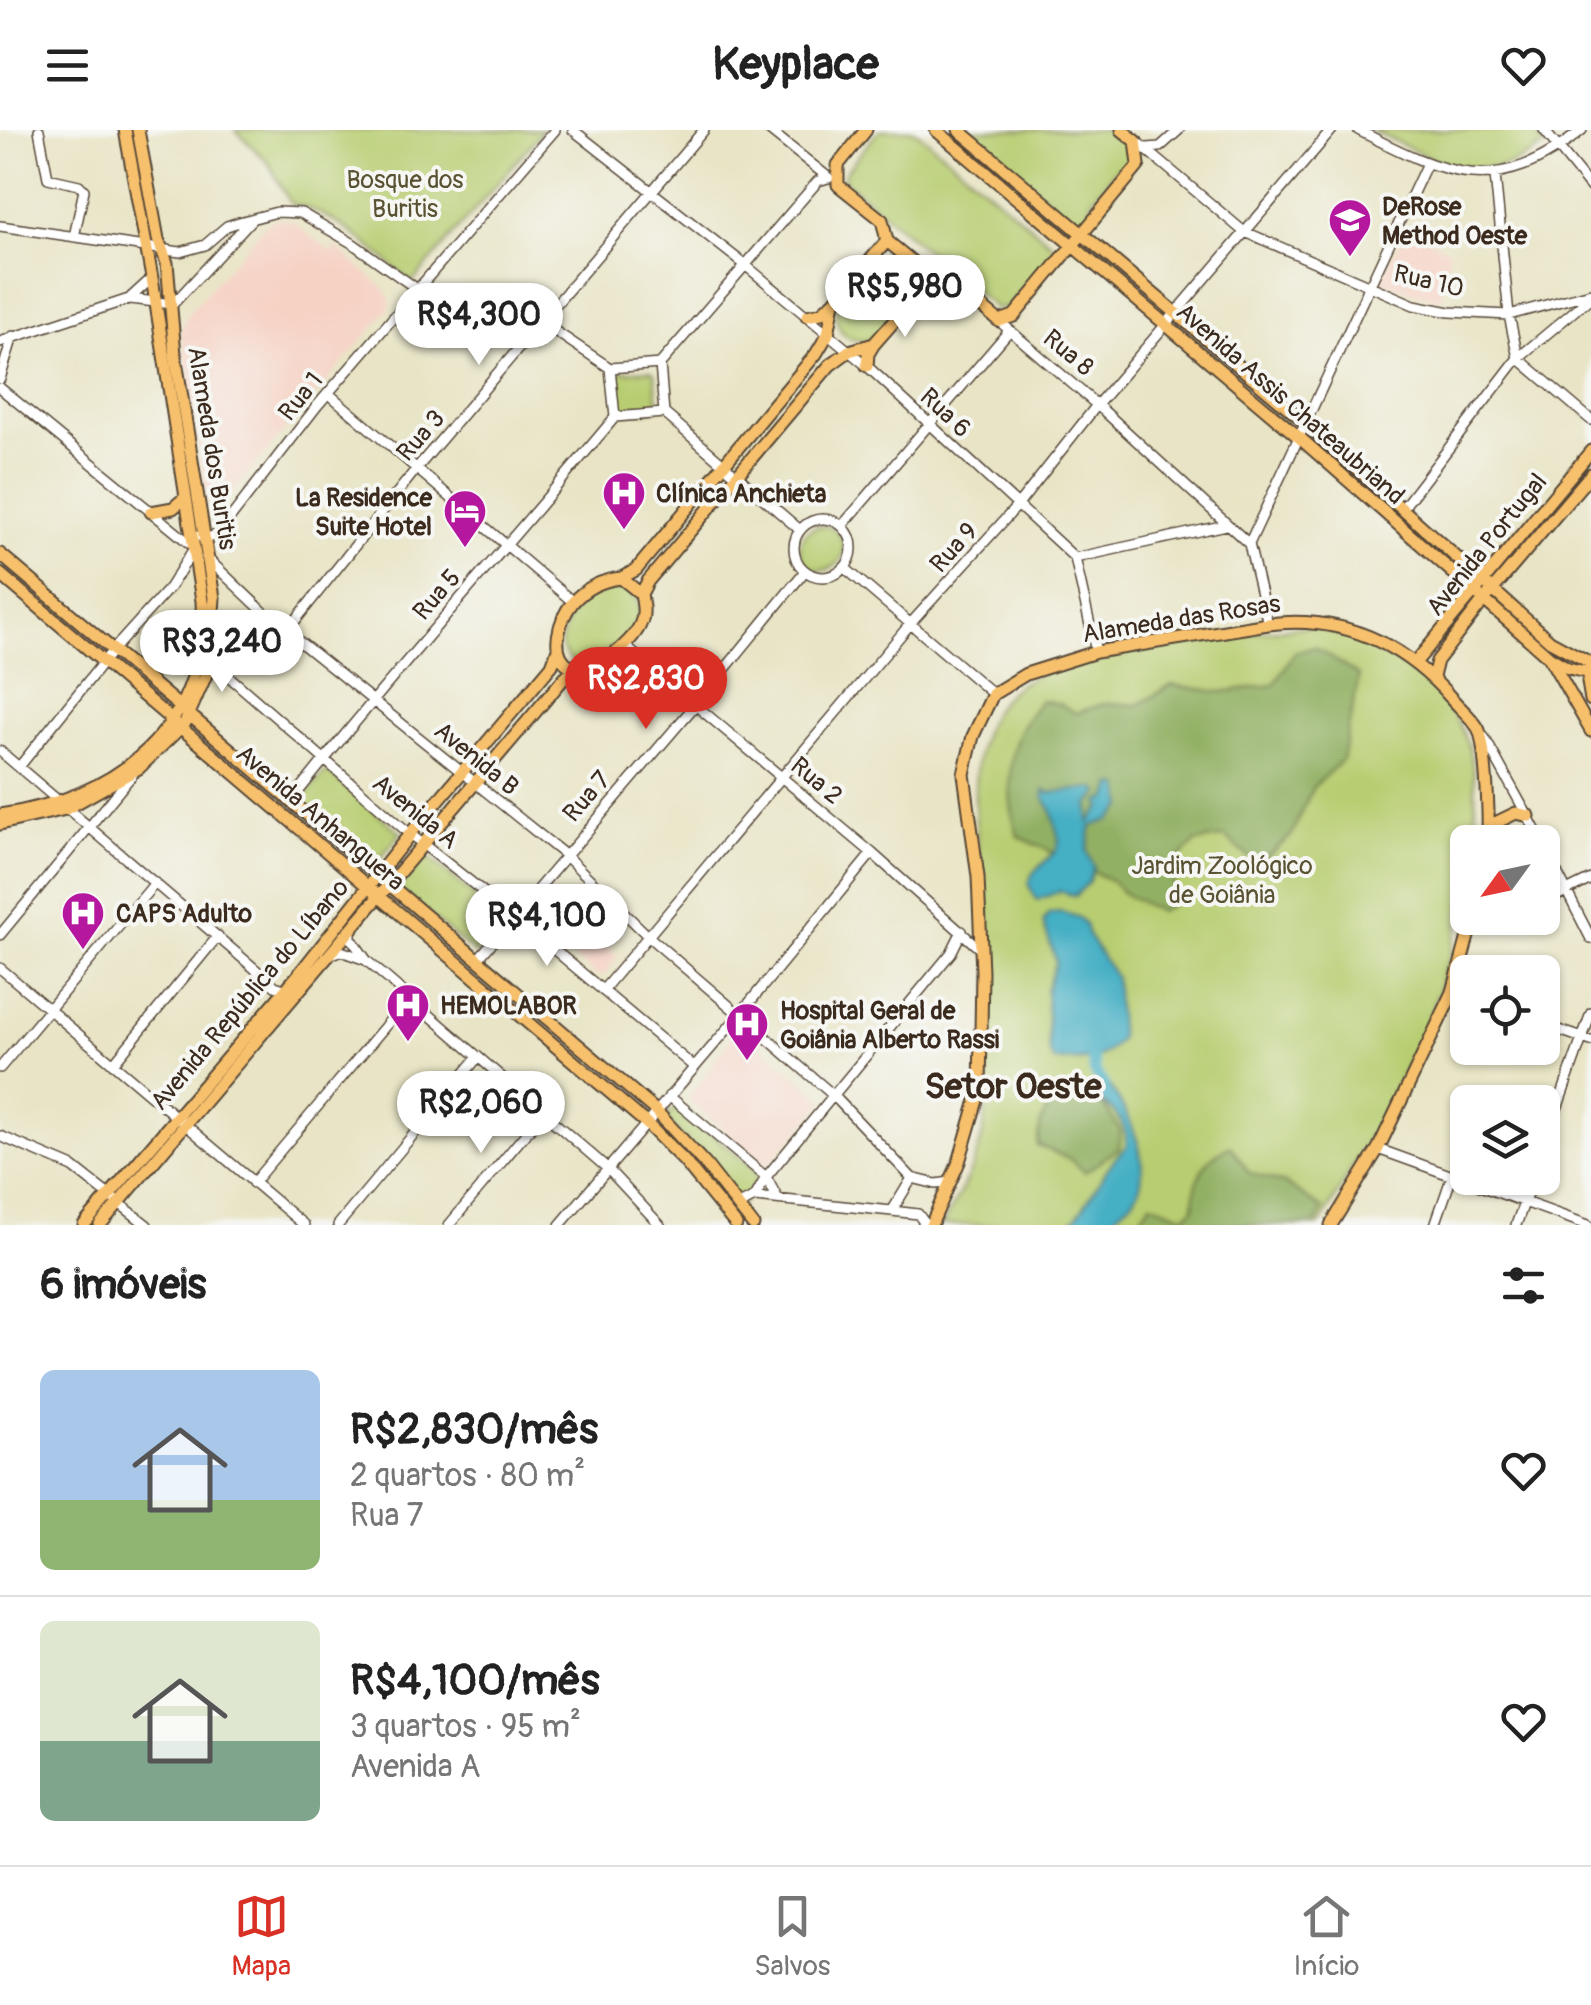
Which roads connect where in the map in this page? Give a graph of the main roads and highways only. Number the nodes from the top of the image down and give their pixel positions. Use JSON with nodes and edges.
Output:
{"nodes":[{"id":1,"x":125,"y":130,"type":"edge"},
{"id":2,"x":138,"y":130,"type":"edge"},
{"id":3,"x":866,"y":130,"type":"edge"},
{"id":4,"x":936,"y":130,"type":"edge"},
{"id":5,"x":959,"y":130,"type":"edge"},
{"id":6,"x":1122,"y":130,"type":"edge"},
{"id":7,"x":1084,"y":235,"type":"junction"},
{"id":8,"x":886,"y":241,"type":"junction"},
{"id":9,"x":1074,"y":246,"type":"junction"},
{"id":10,"x":932,"y":278,"type":"junction"},
{"id":11,"x":834,"y":302,"type":"junction"},
{"id":12,"x":808,"y":316,"type":"road end"},
{"id":13,"x":874,"y":344,"type":"junction"},
{"id":14,"x":867,"y":366,"type":"road end"},
{"id":15,"x":1591,"y":452,"type":"edge"},
{"id":16,"x":1591,"y":474,"type":"edge"},
{"id":17,"x":186,"y":496,"type":"junction"},
{"id":18,"x":152,"y":512,"type":"road end"},
{"id":19,"x":674,"y":523,"type":"junction"},
{"id":20,"x":687,"y":534,"type":"junction"},
{"id":21,"x":202,"y":553,"type":"junction"},
{"id":22,"x":0,"y":554,"type":"edge"},
{"id":23,"x":0,"y":574,"type":"edge"},
{"id":24,"x":621,"y":578,"type":"junction"},
{"id":25,"x":1484,"y":592,"type":"junction"},
{"id":26,"x":641,"y":594,"type":"junction"},
{"id":27,"x":558,"y":650,"type":"junction"},
{"id":28,"x":1432,"y":657,"type":"junction"},
{"id":29,"x":1549,"y":657,"type":"junction"},
{"id":30,"x":1416,"y":663,"type":"junction"},
{"id":31,"x":1591,"y":663,"type":"edge"},
{"id":32,"x":579,"y":669,"type":"junction"},
{"id":33,"x":1591,"y":674,"type":"edge"},
{"id":34,"x":1433,"y":677,"type":"junction"},
{"id":35,"x":1591,"y":699,"type":"edge"},
{"id":36,"x":186,"y":711,"type":"junction"},
{"id":37,"x":178,"y":724,"type":"junction"},
{"id":38,"x":1591,"y":731,"type":"edge"},
{"id":39,"x":62,"y":805,"type":"junction"},
{"id":40,"x":0,"y":815,"type":"edge"},
{"id":41,"x":1529,"y":816,"type":"road end"},
{"id":42,"x":0,"y":824,"type":"edge"},
{"id":43,"x":1489,"y":825,"type":"edge"},
{"id":44,"x":1491,"y":825,"type":"edge"},
{"id":45,"x":378,"y":874,"type":"junction"},
{"id":46,"x":390,"y":884,"type":"junction"},
{"id":47,"x":368,"y":886,"type":"junction"},
{"id":48,"x":380,"y":896,"type":"junction"},
{"id":49,"x":1469,"y":935,"type":"edge"},
{"id":50,"x":292,"y":992,"type":"junction"},
{"id":51,"x":114,"y":1198,"type":"junction"},
{"id":52,"x":84,"y":1225,"type":"edge"},
{"id":53,"x":100,"y":1225,"type":"edge"},
{"id":54,"x":736,"y":1225,"type":"edge"},
{"id":55,"x":753,"y":1225,"type":"edge"},
{"id":56,"x":928,"y":1225,"type":"edge"},
{"id":57,"x":1331,"y":1225,"type":"edge"}],
"edges":[{"from":1,"to":17,"type":"main road","name":"Alameda dos Buritis"},
{"from":2,"to":21,"type":"main road","name":"Alameda dos Buritis"},
{"from":3,"to":8,"type":"main road","name":"Rua 8"},
{"from":4,"to":9,"type":"main road","name":"Avenida Assis Chateaubriand"},
{"from":5,"to":7,"type":"main road","name":"Avenida Assis Chateaubriand"},
{"from":6,"to":7,"type":"main road","name":"Rua 10"},
{"from":7,"to":9,"type":"main road"},
{"from":7,"to":25,"type":"main road","name":"Avenida Assis Chateaubriand"},
{"from":8,"to":10,"type":"main road","name":"Rua 8"},
{"from":8,"to":11,"type":"main road"},
{"from":9,"to":10,"type":"main road","name":"Rua 8"},
{"from":9,"to":25,"type":"main road","name":"Avenida Assis Chateaubriand"},
{"from":10,"to":13,"type":"main road"},
{"from":11,"to":12,"type":"main road"},
{"from":11,"to":19,"type":"main road"},
{"from":13,"to":14,"type":"main road"},
{"from":13,"to":20,"type":"main road"},
{"from":15,"to":25,"type":"main road","name":"Avenida Portugal"},
{"from":16,"to":25,"type":"main road","name":"Avenida Portugal"},
{"from":17,"to":18,"type":"main road"},
{"from":17,"to":21,"type":"main road","name":"Alameda dos Buritis"},
{"from":19,"to":20,"type":"main road"},
{"from":19,"to":24,"type":"main road"},
{"from":20,"to":26,"type":"main road"},
{"from":21,"to":36,"type":"main road","name":"Alameda dos Buritis"},
{"from":21,"to":36,"type":"main road","name":"Alameda dos Buritis"},
{"from":22,"to":36,"type":"main road","name":"Avenida Anhanguera"},
{"from":23,"to":37,"type":"main road","name":"Avenida Anhanguera"},
{"from":24,"to":26,"type":"main road"},
{"from":24,"to":27,"type":"main road"},
{"from":25,"to":28,"type":"main road","name":"Avenida Portugal"},
{"from":25,"to":29,"type":"main road","name":"Avenida Assis Chateaubriand"},
{"from":25,"to":31,"type":"main road","name":"Avenida Assis Chateaubriand"},
{"from":26,"to":32,"type":"main road"},
{"from":27,"to":32,"type":"main road"},
{"from":27,"to":45,"type":"main road","name":"Avenida República do Líbano"},
{"from":28,"to":30,"type":"main road","name":"Avenida Portugal"},
{"from":28,"to":34,"type":"main road","name":"Avenida Portugal"},
{"from":29,"to":33,"type":"main road"},
{"from":29,"to":38,"type":"main road","name":"Avenida Assis Chateaubriand"},
{"from":30,"to":34,"type":"main road","name":"Alameda das Rosas"},
{"from":30,"to":56,"type":"main road","name":"Alameda das Rosas"},
{"from":32,"to":46,"type":"main road","name":"Avenida República do Líbano"},
{"from":33,"to":35,"type":"main road"},
{"from":34,"to":43,"type":"main road","name":"Alameda das Rosas"},
{"from":36,"to":37,"type":"main road"},
{"from":36,"to":45,"type":"main road","name":"Avenida Anhanguera"},
{"from":37,"to":39,"type":"main road"},
{"from":37,"to":39,"type":"main road"},
{"from":37,"to":47,"type":"main road","name":"Avenida Anhanguera"},
{"from":39,"to":40,"type":"main road"},
{"from":39,"to":42,"type":"main road"},
{"from":41,"to":44,"type":"main road"},
{"from":45,"to":46,"type":"main road","name":"Avenida Anhanguera"},
{"from":45,"to":47,"type":"main road","name":"Avenida República do Líbano"},
{"from":46,"to":48,"type":"main road","name":"Avenida República do Líbano"},
{"from":46,"to":55,"type":"main road","name":"Avenida Anhanguera"},
{"from":47,"to":48,"type":"main road","name":"Avenida Anhanguera"},
{"from":47,"to":50,"type":"main road","name":"Avenida República do Líbano"},
{"from":48,"to":50,"type":"main road","name":"Avenida República do Líbano"},
{"from":48,"to":54,"type":"main road","name":"Avenida Anhanguera"},
{"from":49,"to":57,"type":"main road"},
{"from":50,"to":51,"type":"main road","name":"Avenida República do Líbano"},
{"from":51,"to":52,"type":"main road","name":"Avenida República do Líbano"},
{"from":51,"to":53,"type":"main road","name":"Avenida República do Líbano"}]}
